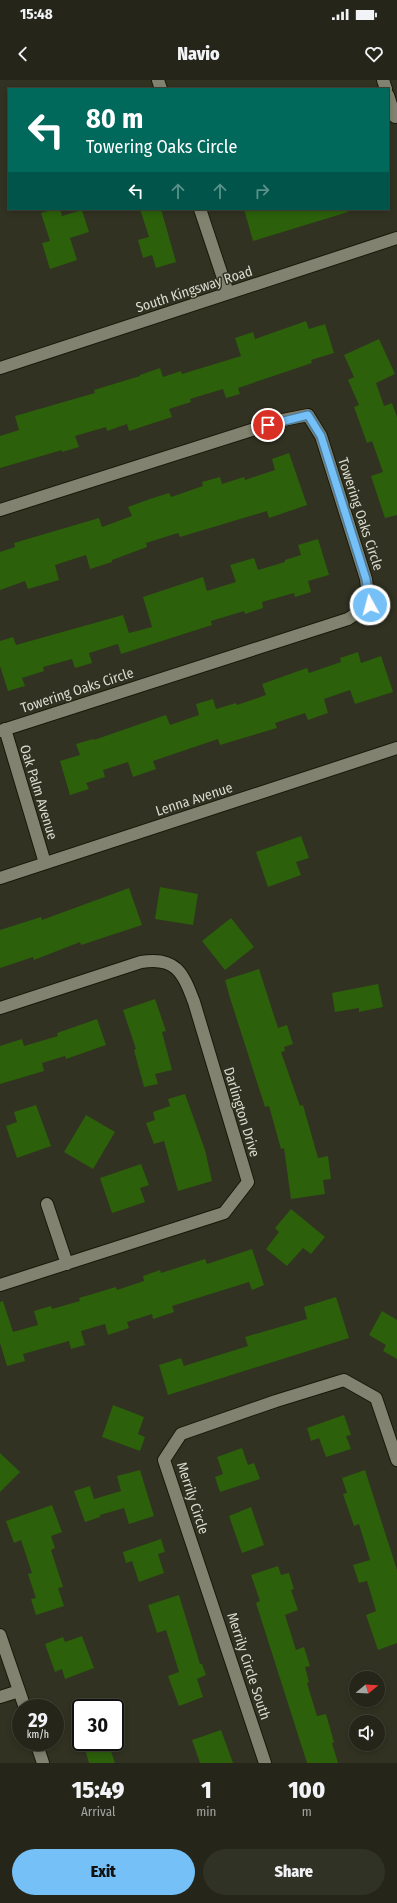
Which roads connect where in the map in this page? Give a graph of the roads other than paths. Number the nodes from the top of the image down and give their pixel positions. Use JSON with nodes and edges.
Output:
{"nodes":[{"id":1,"x":389,"y":100,"type":"edge"},
{"id":2,"x":393,"y":118,"type":"edge"},
{"id":3,"x":200,"y":210,"type":"edge"},
{"id":4,"x":397,"y":238,"type":"edge"},
{"id":5,"x":228,"y":293,"type":"junction"},
{"id":6,"x":0,"y":368,"type":"edge"},
{"id":7,"x":0,"y":510,"type":"edge"},
{"id":8,"x":2,"y":730,"type":"edge"},
{"id":9,"x":397,"y":748,"type":"edge"},
{"id":10,"x":45,"y":864,"type":"junction"},
{"id":11,"x":0,"y":878,"type":"edge"},
{"id":12,"x":0,"y":1008,"type":"edge"},
{"id":13,"x":47,"y":1204,"type":"dead end"},
{"id":14,"x":67,"y":1264,"type":"junction"},
{"id":15,"x":0,"y":1285,"type":"edge"},
{"id":16,"x":397,"y":1460,"type":"edge"},
{"id":17,"x":204,"y":1579,"type":"joint"},
{"id":18,"x":0,"y":1635,"type":"edge"},
{"id":19,"x":19,"y":1691,"type":"junction"},
{"id":20,"x":0,"y":1697,"type":"edge"},
{"id":21,"x":22,"y":1699,"type":"edge"},
{"id":22,"x":39,"y":1751,"type":"edge"},
{"id":23,"x":43,"y":1763,"type":"edge"},
{"id":24,"x":265,"y":1763,"type":"edge"}],
"edges":[{"from":1,"to":2,"type":"street"},
{"from":3,"to":5,"type":"street"},
{"from":4,"to":5,"type":"street","name":"South Kingsway Road"},
{"from":5,"to":6,"type":"street","name":"South Kingsway Road"},
{"from":7,"to":8,"type":"street","name":"Towering Oaks Circle"},
{"from":8,"to":10,"type":"street","name":"Oak Palm Avenue"},
{"from":9,"to":10,"type":"street","name":"Lenna Avenue"},
{"from":10,"to":11,"type":"street","name":"Lenna Avenue"},
{"from":12,"to":14,"type":"street","name":"Darlington Drive"},
{"from":13,"to":14,"type":"street"},
{"from":14,"to":15,"type":"street","name":"Darlington Drive"},
{"from":16,"to":17,"type":"street","name":"Merrily Circle"},
{"from":17,"to":24,"type":"street","name":"Merrily Circle South"},
{"from":18,"to":19,"type":"street"},
{"from":19,"to":20,"type":"street"},
{"from":19,"to":21,"type":"street"},
{"from":22,"to":23,"type":"street"}]}
